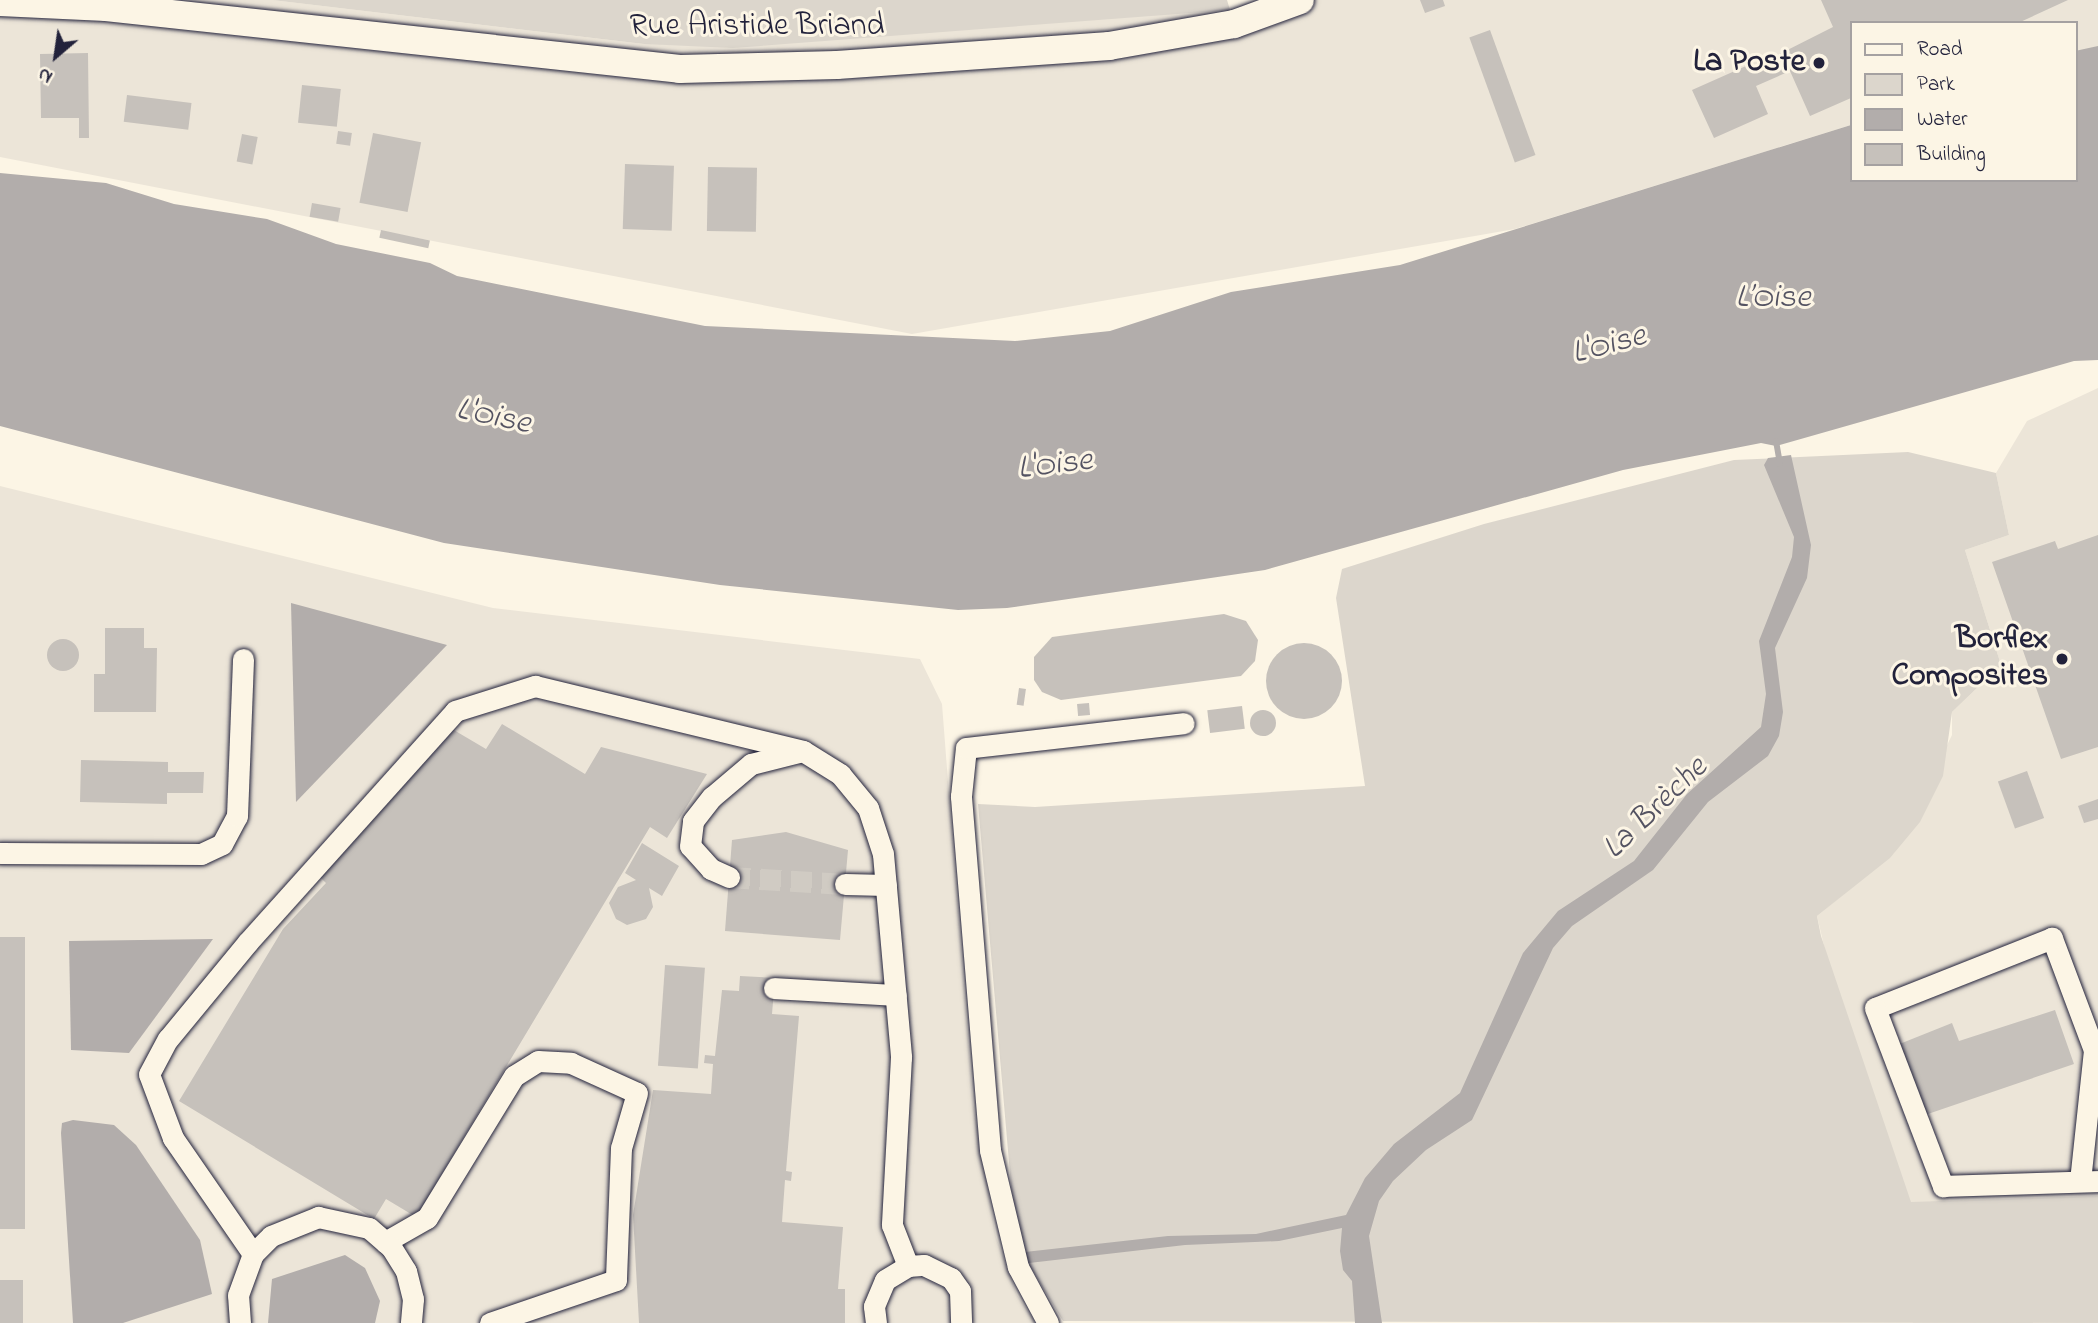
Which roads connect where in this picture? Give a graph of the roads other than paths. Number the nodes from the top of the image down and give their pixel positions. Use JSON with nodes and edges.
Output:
{"nodes":[{"id":1,"x":1300,"y":0,"type":"edge"},
{"id":2,"x":9,"y":1,"type":"edge"},
{"id":3,"x":243,"y":659,"type":"dead end"},
{"id":4,"x":1184,"y":723,"type":"dead end"},
{"id":5,"x":803,"y":751,"type":"junction"},
{"id":6,"x":0,"y":853,"type":"edge"},
{"id":7,"x":729,"y":877,"type":"tunnel mouth"},
{"id":8,"x":845,"y":884,"type":"tunnel mouth"},
{"id":9,"x":886,"y":885,"type":"junction"},
{"id":10,"x":774,"y":988,"type":"dead end"},
{"id":11,"x":896,"y":995,"type":"junction"},
{"id":12,"x":2089,"y":1181,"type":"edge"},
{"id":13,"x":385,"y":1242,"type":"junction"},
{"id":14,"x":253,"y":1254,"type":"junction"},
{"id":15,"x":908,"y":1266,"type":"junction"},
{"id":16,"x":232,"y":1321,"type":"edge"},
{"id":17,"x":411,"y":1323,"type":"edge"},
{"id":18,"x":490,"y":1323,"type":"edge"},
{"id":19,"x":876,"y":1323,"type":"edge"},
{"id":20,"x":961,"y":1323,"type":"edge"},
{"id":21,"x":1048,"y":1323,"type":"edge"}],
"edges":[{"from":1,"to":2,"type":"main road","name":"Rue Aristide Briand"},
{"from":3,"to":6,"type":"street"},
{"from":4,"to":21,"type":"street"},
{"from":5,"to":7,"type":"street"},
{"from":5,"to":9,"type":"street"},
{"from":5,"to":14,"type":"street"},
{"from":8,"to":9,"type":"street"},
{"from":9,"to":11,"type":"street"},
{"from":10,"to":11,"type":"street"},
{"from":11,"to":15,"type":"street"},
{"from":12,"to":12,"type":"street"},
{"from":13,"to":14,"type":"street"},
{"from":13,"to":17,"type":"street"},
{"from":13,"to":18,"type":"street"},
{"from":14,"to":16,"type":"street"},
{"from":15,"to":19,"type":"street"},
{"from":15,"to":20,"type":"street"}]}
